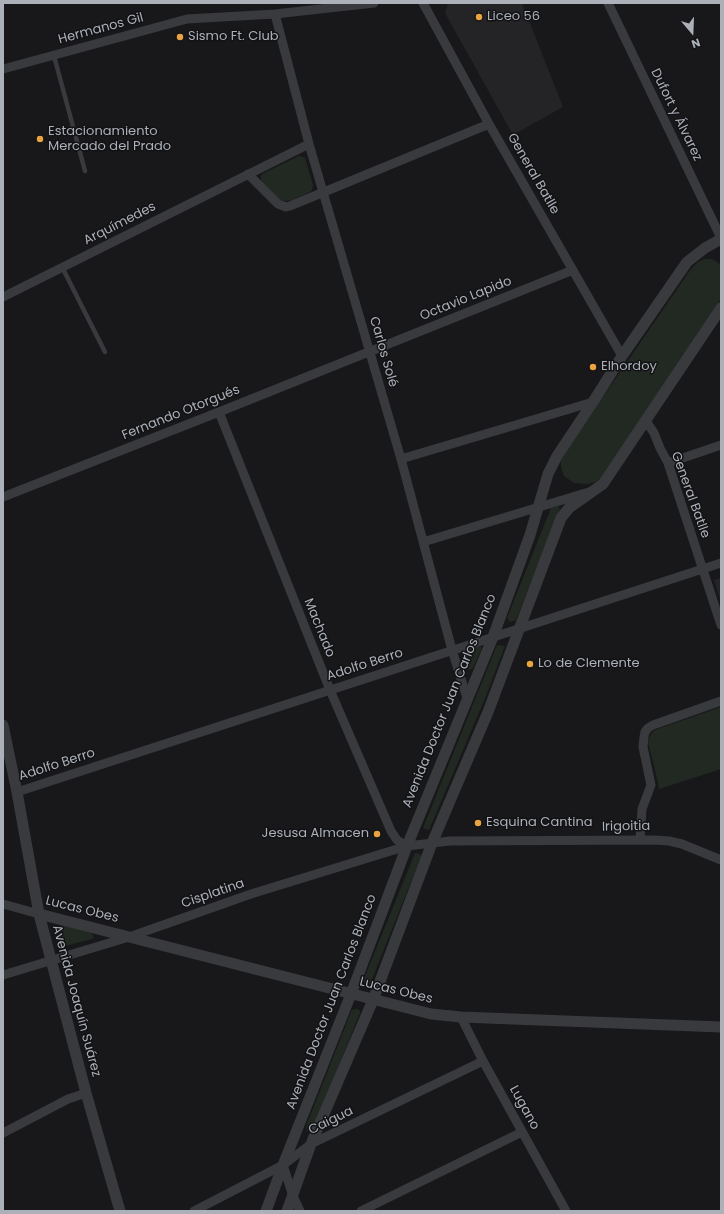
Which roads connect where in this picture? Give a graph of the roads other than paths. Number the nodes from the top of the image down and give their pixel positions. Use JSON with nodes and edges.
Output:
{"nodes":[{"id":1,"x":374,"y":3,"type":"edge"},
{"id":2,"x":423,"y":3,"type":"edge"},
{"id":3,"x":608,"y":3,"type":"edge"},
{"id":4,"x":291,"y":7,"type":"edge"},
{"id":5,"x":275,"y":14,"type":"junction"},
{"id":6,"x":54,"y":56,"type":"junction"},
{"id":7,"x":3,"y":69,"type":"edge"},
{"id":8,"x":489,"y":124,"type":"junction"},
{"id":9,"x":309,"y":144,"type":"junction"},
{"id":10,"x":85,"y":171,"type":"dead end"},
{"id":11,"x":248,"y":174,"type":"junction"},
{"id":12,"x":323,"y":192,"type":"junction"},
{"id":13,"x":721,"y":238,"type":"edge"},
{"id":14,"x":62,"y":267,"type":"junction"},
{"id":15,"x":573,"y":270,"type":"junction"},
{"id":16,"x":3,"y":297,"type":"edge"},
{"id":17,"x":721,"y":308,"type":"edge"},
{"id":18,"x":105,"y":352,"type":"dead end"},
{"id":19,"x":369,"y":352,"type":"junction"},
{"id":20,"x":622,"y":356,"type":"junction"},
{"id":21,"x":593,"y":402,"type":"junction"},
{"id":22,"x":219,"y":412,"type":"junction"},
{"id":23,"x":646,"y":420,"type":"junction"},
{"id":24,"x":721,"y":445,"type":"edge"},
{"id":25,"x":401,"y":460,"type":"junction"},
{"id":26,"x":668,"y":463,"type":"junction"},
{"id":27,"x":592,"y":491,"type":"junction"},
{"id":28,"x":3,"y":497,"type":"edge"},
{"id":29,"x":539,"y":507,"type":"junction"},
{"id":30,"x":423,"y":542,"type":"junction"},
{"id":31,"x":721,"y":563,"type":"edge"},
{"id":32,"x":702,"y":569,"type":"junction"},
{"id":33,"x":721,"y":625,"type":"edge"},
{"id":34,"x":520,"y":628,"type":"junction"},
{"id":35,"x":492,"y":637,"type":"junction"},
{"id":36,"x":452,"y":650,"type":"junction"},
{"id":37,"x":330,"y":690,"type":"junction"},
{"id":38,"x":467,"y":698,"type":"junction"},
{"id":39,"x":721,"y":702,"type":"edge"},
{"id":40,"x":3,"y":725,"type":"edge"},
{"id":41,"x":17,"y":792,"type":"junction"},
{"id":42,"x":640,"y":839,"type":"junction"},
{"id":43,"x":432,"y":843,"type":"junction"},
{"id":44,"x":407,"y":846,"type":"junction"},
{"id":45,"x":721,"y":860,"type":"edge"},
{"id":46,"x":3,"y":904,"type":"edge"},
{"id":47,"x":39,"y":914,"type":"junction"},
{"id":48,"x":129,"y":937,"type":"junction"},
{"id":49,"x":50,"y":960,"type":"junction"},
{"id":50,"x":3,"y":975,"type":"edge"},
{"id":51,"x":351,"y":994,"type":"junction"},
{"id":52,"x":373,"y":1000,"type":"junction"},
{"id":53,"x":461,"y":1017,"type":"junction"},
{"id":54,"x":721,"y":1027,"type":"edge"},
{"id":55,"x":483,"y":1061,"type":"junction"},
{"id":56,"x":86,"y":1093,"type":"junction"},
{"id":57,"x":522,"y":1132,"type":"junction"},
{"id":58,"x":3,"y":1133,"type":"edge"},
{"id":59,"x":312,"y":1144,"type":"junction"},
{"id":60,"x":283,"y":1165,"type":"junction"},
{"id":61,"x":293,"y":1196,"type":"junction"},
{"id":62,"x":120,"y":1211,"type":"edge"},
{"id":63,"x":194,"y":1211,"type":"edge"},
{"id":64,"x":266,"y":1211,"type":"edge"},
{"id":65,"x":287,"y":1211,"type":"edge"},
{"id":66,"x":300,"y":1211,"type":"edge"},
{"id":67,"x":361,"y":1211,"type":"edge"},
{"id":68,"x":566,"y":1211,"type":"edge"}],
"edges":[{"from":1,"to":4,"type":"street","name":"Hermanos Gil"},
{"from":2,"to":8,"type":"street","name":"General Batlle"},
{"from":3,"to":13,"type":"street","name":"Dufort y Álvarez"},
{"from":4,"to":5,"type":"street","name":"Hermanos Gil"},
{"from":5,"to":6,"type":"street","name":"Hermanos Gil"},
{"from":5,"to":9,"type":"street","name":"Carlos Solé"},
{"from":6,"to":7,"type":"street","name":"Hermanos Gil"},
{"from":6,"to":10,"type":"lane"},
{"from":8,"to":12,"type":"street"},
{"from":8,"to":15,"type":"street","name":"General Batlle"},
{"from":9,"to":11,"type":"street","name":"Arquímedes"},
{"from":9,"to":12,"type":"street","name":"Carlos Solé"},
{"from":11,"to":12,"type":"street"},
{"from":11,"to":14,"type":"street","name":"Arquímedes"},
{"from":12,"to":19,"type":"street","name":"Carlos Solé"},
{"from":13,"to":20,"type":"street","name":"Avenida Doctor Juan Carlos Blanco"},
{"from":14,"to":16,"type":"street","name":"Arquímedes"},
{"from":14,"to":18,"type":"lane"},
{"from":15,"to":19,"type":"street","name":"Octavio Lapido"},
{"from":15,"to":20,"type":"street","name":"General Batlle"},
{"from":17,"to":23,"type":"street"},
{"from":19,"to":22,"type":"street","name":"Fernando Otorgués"},
{"from":19,"to":25,"type":"street","name":"Carlos Solé"},
{"from":20,"to":21,"type":"street","name":"Avenida Doctor Juan Carlos Blanco"},
{"from":21,"to":25,"type":"street"},
{"from":21,"to":29,"type":"street","name":"Avenida Doctor Juan Carlos Blanco"},
{"from":22,"to":28,"type":"street","name":"Fernando Otorgués"},
{"from":22,"to":37,"type":"street","name":"Machado"},
{"from":23,"to":26,"type":"street","name":"General Batlle"},
{"from":23,"to":27,"type":"street"},
{"from":24,"to":26,"type":"street"},
{"from":25,"to":30,"type":"street","name":"Carlos Solé"},
{"from":26,"to":32,"type":"street","name":"General Batlle"},
{"from":27,"to":29,"type":"street"},
{"from":27,"to":34,"type":"street"},
{"from":29,"to":30,"type":"street"},
{"from":29,"to":35,"type":"street","name":"Avenida Doctor Juan Carlos Blanco"},
{"from":30,"to":36,"type":"street","name":"Carlos Solé"},
{"from":31,"to":32,"type":"street","name":"Adolfo Berro"},
{"from":32,"to":33,"type":"street","name":"General Batlle"},
{"from":32,"to":34,"type":"street","name":"Adolfo Berro"},
{"from":34,"to":35,"type":"street","name":"Adolfo Berro"},
{"from":34,"to":43,"type":"street"},
{"from":35,"to":36,"type":"street","name":"Adolfo Berro"},
{"from":35,"to":38,"type":"street","name":"Avenida Doctor Juan Carlos Blanco"},
{"from":36,"to":37,"type":"street","name":"Adolfo Berro"},
{"from":36,"to":38,"type":"street","name":"Carlos Solé"},
{"from":37,"to":41,"type":"street","name":"Adolfo Berro"},
{"from":37,"to":44,"type":"street","name":"Machado"},
{"from":38,"to":44,"type":"street","name":"Avenida Doctor Juan Carlos Blanco"},
{"from":39,"to":42,"type":"street"},
{"from":40,"to":41,"type":"street","name":"Avenida Joaquín Suárez"},
{"from":41,"to":47,"type":"street","name":"Avenida Joaquín Suárez"},
{"from":42,"to":43,"type":"street","name":"Irigoitia"},
{"from":42,"to":45,"type":"street","name":"Irigoitia"},
{"from":43,"to":44,"type":"street","name":"Cisplatina"},
{"from":43,"to":52,"type":"street"},
{"from":44,"to":48,"type":"street","name":"Cisplatina"},
{"from":44,"to":51,"type":"street","name":"Avenida Doctor Juan Carlos Blanco"},
{"from":46,"to":47,"type":"street","name":"Lucas Obes"},
{"from":47,"to":48,"type":"street","name":"Lucas Obes"},
{"from":47,"to":49,"type":"street","name":"Avenida Joaquín Suárez"},
{"from":48,"to":49,"type":"street","name":"Cisplatina"},
{"from":48,"to":51,"type":"street","name":"Lucas Obes"},
{"from":49,"to":50,"type":"street","name":"Cisplatina"},
{"from":49,"to":56,"type":"street","name":"Avenida Joaquín Suárez"},
{"from":51,"to":52,"type":"street","name":"Lucas Obes"},
{"from":51,"to":60,"type":"street","name":"Avenida Doctor Juan Carlos Blanco"},
{"from":52,"to":53,"type":"street","name":"Lucas Obes"},
{"from":52,"to":59,"type":"street"},
{"from":53,"to":54,"type":"street","name":"Lucas Obes"},
{"from":53,"to":55,"type":"street","name":"Lugano"},
{"from":55,"to":57,"type":"street","name":"Lugano"},
{"from":55,"to":59,"type":"street","name":"Caigua"},
{"from":56,"to":58,"type":"street"},
{"from":56,"to":62,"type":"street","name":"Avenida Joaquín Suárez"},
{"from":57,"to":67,"type":"street"},
{"from":57,"to":68,"type":"street","name":"Lugano"},
{"from":59,"to":60,"type":"street","name":"Caigua"},
{"from":59,"to":61,"type":"street"},
{"from":60,"to":61,"type":"street"},
{"from":60,"to":63,"type":"street","name":"Caigua"},
{"from":60,"to":64,"type":"street","name":"Avenida Doctor Juan Carlos Blanco"},
{"from":61,"to":65,"type":"street"},
{"from":61,"to":66,"type":"street"}]}
